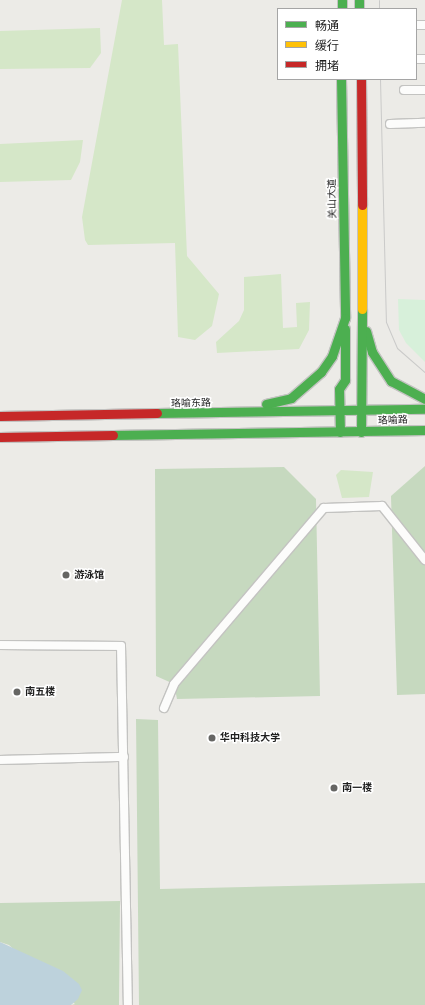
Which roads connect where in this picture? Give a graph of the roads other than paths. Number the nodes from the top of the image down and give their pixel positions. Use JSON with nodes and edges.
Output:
{"nodes":[{"id":1,"x":341,"y":80,"type":"edge"},
{"id":2,"x":361,"y":80,"type":"edge"},
{"id":3,"x":404,"y":90,"type":"dead end"},
{"id":4,"x":425,"y":90,"type":"edge"},
{"id":5,"x":425,"y":123,"type":"edge"},
{"id":6,"x":390,"y":124,"type":"dead end"},
{"id":7,"x":362,"y":309,"type":"junction"},
{"id":8,"x":345,"y":318,"type":"junction"},
{"id":9,"x":425,"y":399,"type":"edge"},
{"id":10,"x":382,"y":408,"type":"joint"},
{"id":11,"x":339,"y":409,"type":"junction"},
{"id":12,"x":361,"y":409,"type":"junction"},
{"id":13,"x":425,"y":409,"type":"edge"},
{"id":14,"x":214,"y":414,"type":"junction"},
{"id":15,"x":0,"y":416,"type":"edge"},
{"id":16,"x":425,"y":430,"type":"edge"},
{"id":17,"x":340,"y":432,"type":"junction"},
{"id":18,"x":362,"y":432,"type":"junction"},
{"id":19,"x":0,"y":437,"type":"edge"},
{"id":20,"x":425,"y":560,"type":"edge"},
{"id":21,"x":0,"y":645,"type":"edge"},
{"id":22,"x":164,"y":708,"type":"dead end"},
{"id":23,"x":124,"y":757,"type":"junction"},
{"id":24,"x":0,"y":760,"type":"edge"},
{"id":25,"x":128,"y":1005,"type":"edge"}],
"edges":[{"from":1,"to":8,"type":"main road","name":"关山大道"},
{"from":2,"to":7,"type":"main road"},
{"from":3,"to":4,"type":"street"},
{"from":5,"to":6,"type":"street"},
{"from":7,"to":9,"type":"main road"},
{"from":7,"to":12,"type":"main road"},
{"from":8,"to":11,"type":"main road","name":"关山大道"},
{"from":8,"to":14,"type":"main road"},
{"from":10,"to":12,"type":"main road","name":"珞喻东路"},
{"from":10,"to":13,"type":"main road","name":"珞喻路"},
{"from":11,"to":12,"type":"main road","name":"珞喻东路"},
{"from":11,"to":14,"type":"main road","name":"珞喻东路"},
{"from":11,"to":17,"type":"main road","name":"关山大道"},
{"from":12,"to":18,"type":"main road"},
{"from":14,"to":15,"type":"main road","name":"珞喻东路"},
{"from":16,"to":18,"type":"main road","name":"珞喻路"},
{"from":17,"to":18,"type":"main road"},
{"from":17,"to":19,"type":"main road"},
{"from":20,"to":22,"type":"street"},
{"from":21,"to":23,"type":"street"},
{"from":23,"to":24,"type":"street"},
{"from":23,"to":25,"type":"street"}]}
